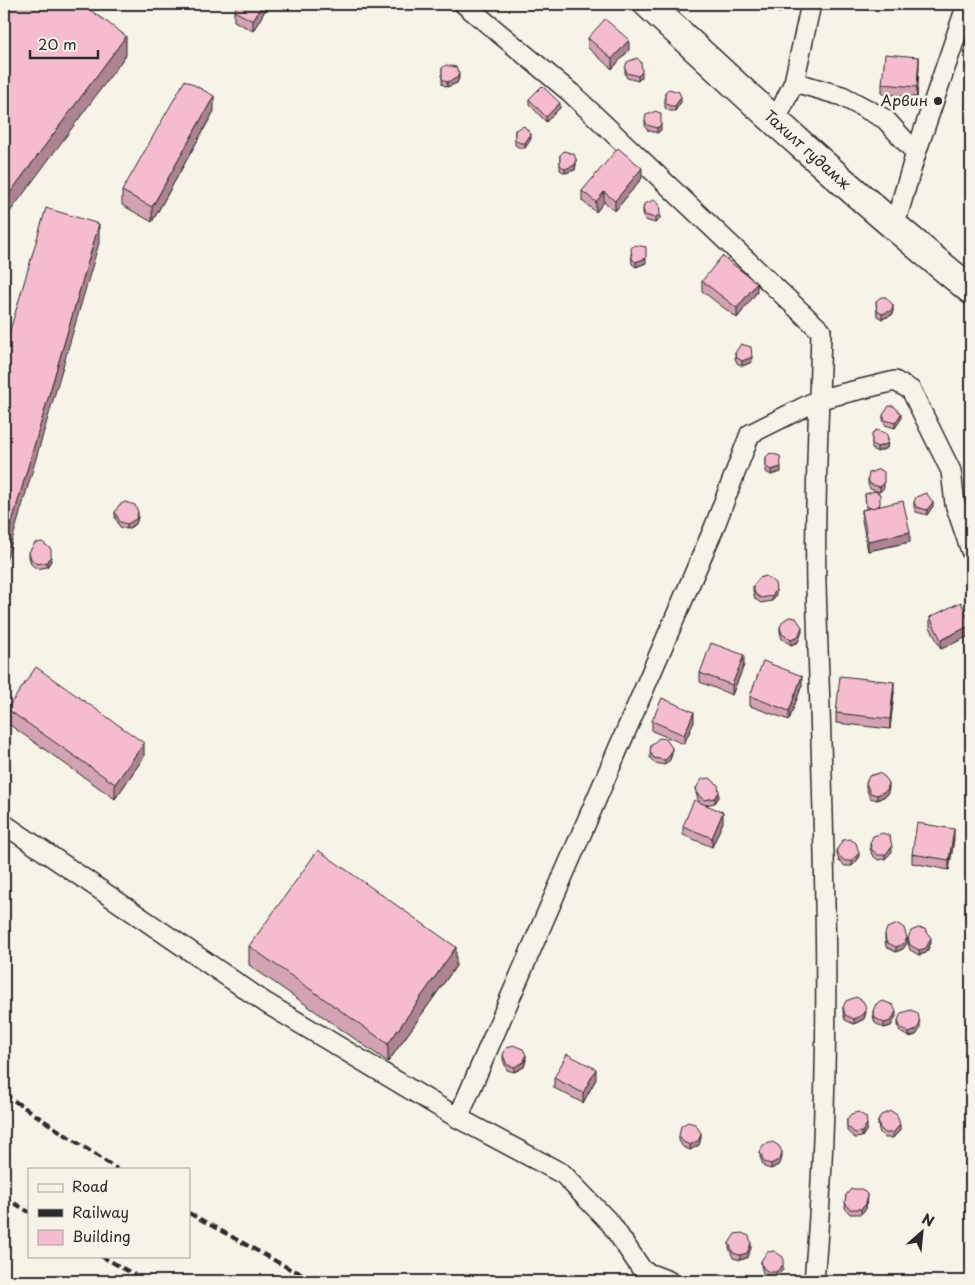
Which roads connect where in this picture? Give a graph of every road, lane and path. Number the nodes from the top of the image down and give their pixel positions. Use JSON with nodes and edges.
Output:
{"nodes":[{"id":1,"x":464,"y":4,"type":"edge"},
{"id":2,"x":648,"y":4,"type":"edge"},
{"id":3,"x":811,"y":4,"type":"edge"},
{"id":4,"x":967,"y":4,"type":"edge"},
{"id":5,"x":958,"y":29,"type":"junction"},
{"id":6,"x":971,"y":45,"type":"edge"},
{"id":7,"x":794,"y":82,"type":"junction"},
{"id":8,"x":775,"y":122,"type":"junction"},
{"id":9,"x":916,"y":153,"type":"junction"},
{"id":10,"x":894,"y":227,"type":"junction"},
{"id":11,"x":971,"y":290,"type":"edge"},
{"id":12,"x":820,"y":398,"type":"junction"},
{"id":13,"x":971,"y":550,"type":"edge"},
{"id":14,"x":4,"y":824,"type":"edge"},
{"id":15,"x":458,"y":1118,"type":"junction"},
{"id":16,"x":669,"y":1281,"type":"edge"},
{"id":17,"x":814,"y":1281,"type":"edge"}],
"edges":[{"from":1,"to":12,"type":"street"},
{"from":2,"to":8,"type":"main road","name":"Тахилт гудамж"},
{"from":3,"to":7,"type":"street"},
{"from":4,"to":5,"type":"street"},
{"from":5,"to":6,"type":"street"},
{"from":5,"to":9,"type":"street"},
{"from":7,"to":8,"type":"street"},
{"from":7,"to":9,"type":"street"},
{"from":8,"to":10,"type":"main road","name":"Тахилт гудамж"},
{"from":9,"to":10,"type":"street"},
{"from":10,"to":11,"type":"main road","name":"Тахилт гудамж"},
{"from":12,"to":13,"type":"street"},
{"from":12,"to":15,"type":"street"},
{"from":12,"to":17,"type":"street"},
{"from":14,"to":15,"type":"street"},
{"from":15,"to":16,"type":"street"}]}
